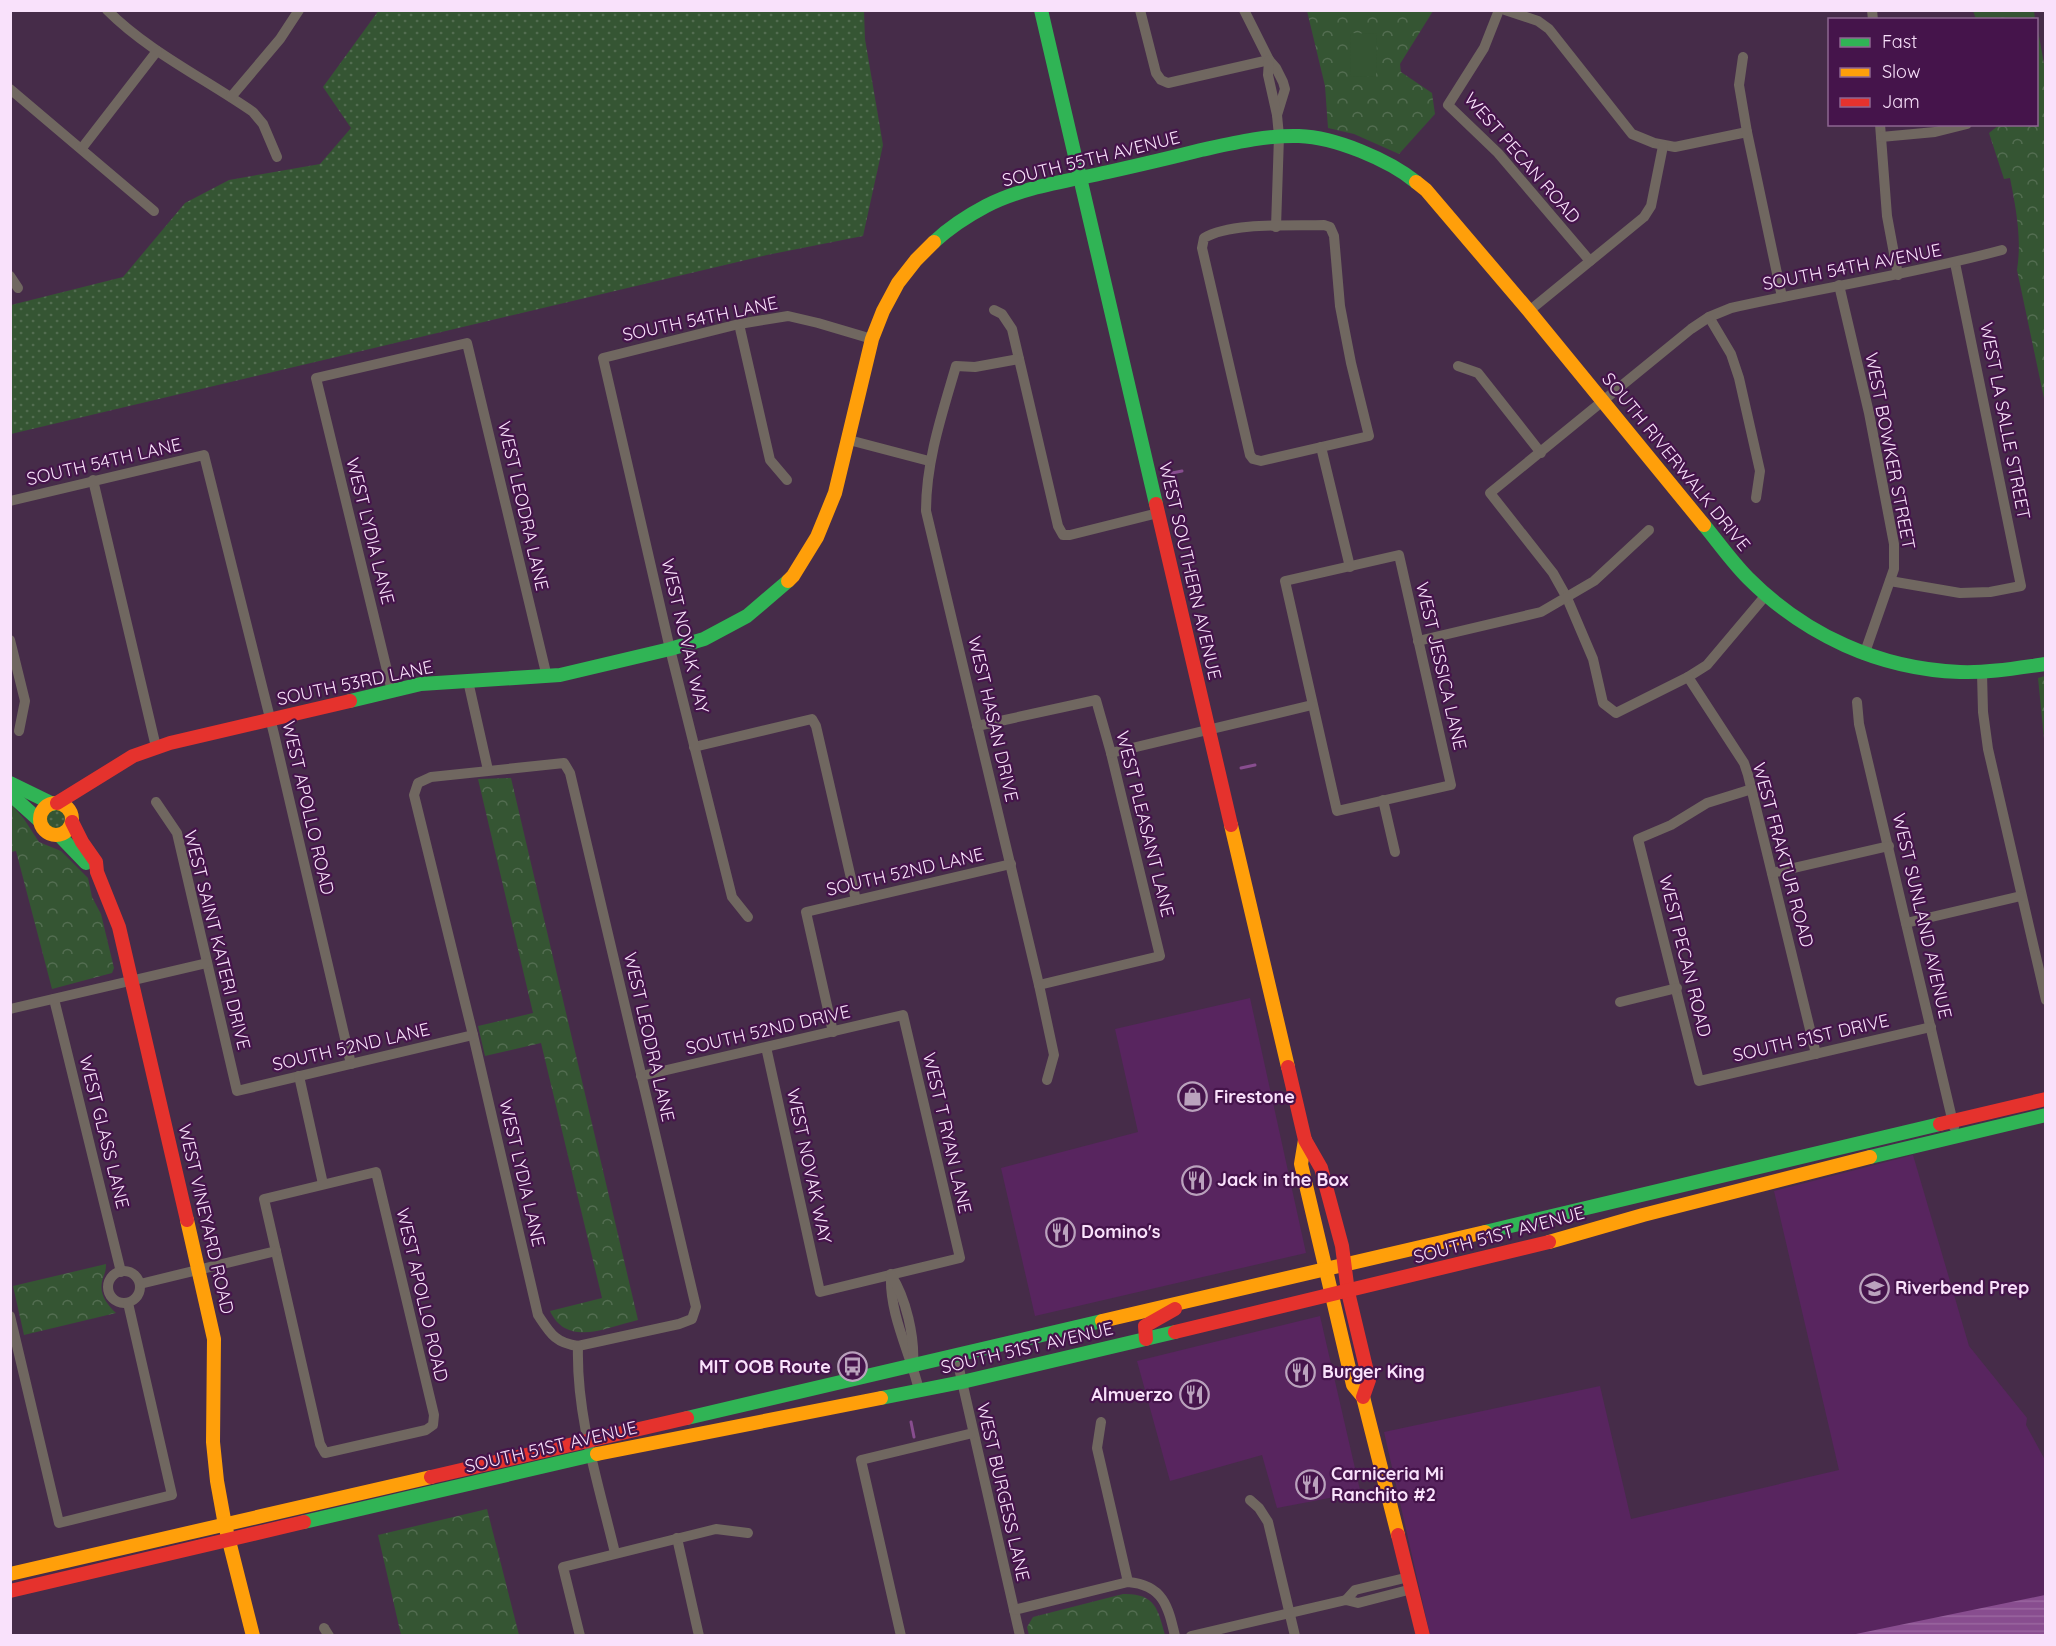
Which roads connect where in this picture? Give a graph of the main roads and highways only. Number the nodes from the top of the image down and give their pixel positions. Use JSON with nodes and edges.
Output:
{"nodes":[{"id":1,"x":1041,"y":10,"type":"edge"},
{"id":2,"x":1347,"y":146,"type":"joint"},
{"id":3,"x":1081,"y":178,"type":"junction"},
{"id":4,"x":849,"y":440,"type":"joint"},
{"id":5,"x":2046,"y":664,"type":"edge"},
{"id":6,"x":93,"y":782,"type":"junction"},
{"id":7,"x":10,"y":783,"type":"edge"},
{"id":8,"x":10,"y":794,"type":"edge"},
{"id":9,"x":55,"y":803,"type":"junction"},
{"id":10,"x":71,"y":818,"type":"junction"},
{"id":11,"x":40,"y":821,"type":"junction"},
{"id":12,"x":59,"y":835,"type":"junction"},
{"id":13,"x":97,"y":872,"type":"junction"},
{"id":14,"x":2046,"y":1099,"type":"edge"},
{"id":15,"x":2046,"y":1115,"type":"edge"},
{"id":16,"x":1305,"y":1140,"type":"junction"},
{"id":17,"x":1638,"y":1196,"type":"junction"},
{"id":18,"x":1642,"y":1215,"type":"junction"},
{"id":19,"x":1344,"y":1265,"type":"junction"},
{"id":20,"x":1326,"y":1269,"type":"junction"},
{"id":21,"x":1348,"y":1292,"type":"junction"},
{"id":22,"x":1332,"y":1296,"type":"junction"},
{"id":23,"x":1188,"y":1300,"type":"junction"},
{"id":24,"x":1146,"y":1339,"type":"junction"},
{"id":25,"x":1363,"y":1397,"type":"junction"},
{"id":26,"x":226,"y":1523,"type":"junction"},
{"id":27,"x":230,"y":1540,"type":"junction"},
{"id":28,"x":10,"y":1574,"type":"edge"},
{"id":29,"x":10,"y":1591,"type":"edge"},
{"id":30,"x":253,"y":1635,"type":"edge"},
{"id":31,"x":1423,"y":1635,"type":"edge"}],
"edges":[{"from":1,"to":3,"type":"main road","name":"WEST SOUTHERN AVENUE"},
{"from":2,"to":3,"type":"main road","name":"SOUTH 55TH AVENUE"},
{"from":2,"to":5,"type":"main road","name":"SOUTH RIVERWALK DRIVE"},
{"from":3,"to":4,"type":"main road","name":"SOUTH 55TH AVENUE"},
{"from":3,"to":16,"type":"main road","name":"WEST SOUTHERN AVENUE"},
{"from":4,"to":6,"type":"main road","name":"SOUTH 53RD LANE"},
{"from":6,"to":9,"type":"main road","name":"SOUTH 53RD LANE"},
{"from":6,"to":10,"type":"main road","name":"SOUTH 53RD LANE"},
{"from":7,"to":9,"type":"main road"},
{"from":8,"to":11,"type":"main road"},
{"from":9,"to":10,"type":"main road"},
{"from":9,"to":11,"type":"main road","name":"SOUTH 53RD LANE"},
{"from":10,"to":12,"type":"main road","name":"SOUTH 53RD LANE"},
{"from":10,"to":13,"type":"main road","name":"WEST VINEYARD ROAD"},
{"from":11,"to":12,"type":"main road"},
{"from":12,"to":13,"type":"main road"},
{"from":13,"to":26,"type":"main road","name":"WEST VINEYARD ROAD"},
{"from":14,"to":17,"type":"main road","name":"SOUTH 51ST AVENUE"},
{"from":15,"to":18,"type":"main road","name":"SOUTH 51ST AVENUE"},
{"from":16,"to":19,"type":"main road","name":"WEST SOUTHERN AVENUE"},
{"from":16,"to":20,"type":"main road","name":"WEST SOUTHERN AVENUE"},
{"from":17,"to":18,"type":"main road"},
{"from":17,"to":19,"type":"main road","name":"SOUTH 51ST AVENUE"},
{"from":18,"to":21,"type":"main road","name":"SOUTH 51ST AVENUE"},
{"from":19,"to":20,"type":"main road","name":"SOUTH 51ST AVENUE"},
{"from":19,"to":21,"type":"main road","name":"WEST SOUTHERN AVENUE"},
{"from":20,"to":22,"type":"main road","name":"WEST SOUTHERN AVENUE"},
{"from":20,"to":23,"type":"main road","name":"SOUTH 51ST AVENUE"},
{"from":21,"to":22,"type":"main road","name":"SOUTH 51ST AVENUE"},
{"from":21,"to":25,"type":"main road","name":"WEST SOUTHERN AVENUE"},
{"from":22,"to":24,"type":"main road","name":"SOUTH 51ST AVENUE"},
{"from":22,"to":25,"type":"main road","name":"WEST SOUTHERN AVENUE"},
{"from":23,"to":24,"type":"main road"},
{"from":23,"to":26,"type":"main road","name":"SOUTH 51ST AVENUE"},
{"from":24,"to":27,"type":"main road","name":"SOUTH 51ST AVENUE"},
{"from":25,"to":31,"type":"main road","name":"WEST SOUTHERN AVENUE"},
{"from":26,"to":27,"type":"main road","name":"WEST VINEYARD ROAD"},
{"from":26,"to":28,"type":"main road","name":"SOUTH 51ST AVENUE"},
{"from":27,"to":29,"type":"main road","name":"SOUTH 51ST AVENUE"},
{"from":27,"to":30,"type":"main road","name":"WEST VINEYARD ROAD"}]}
